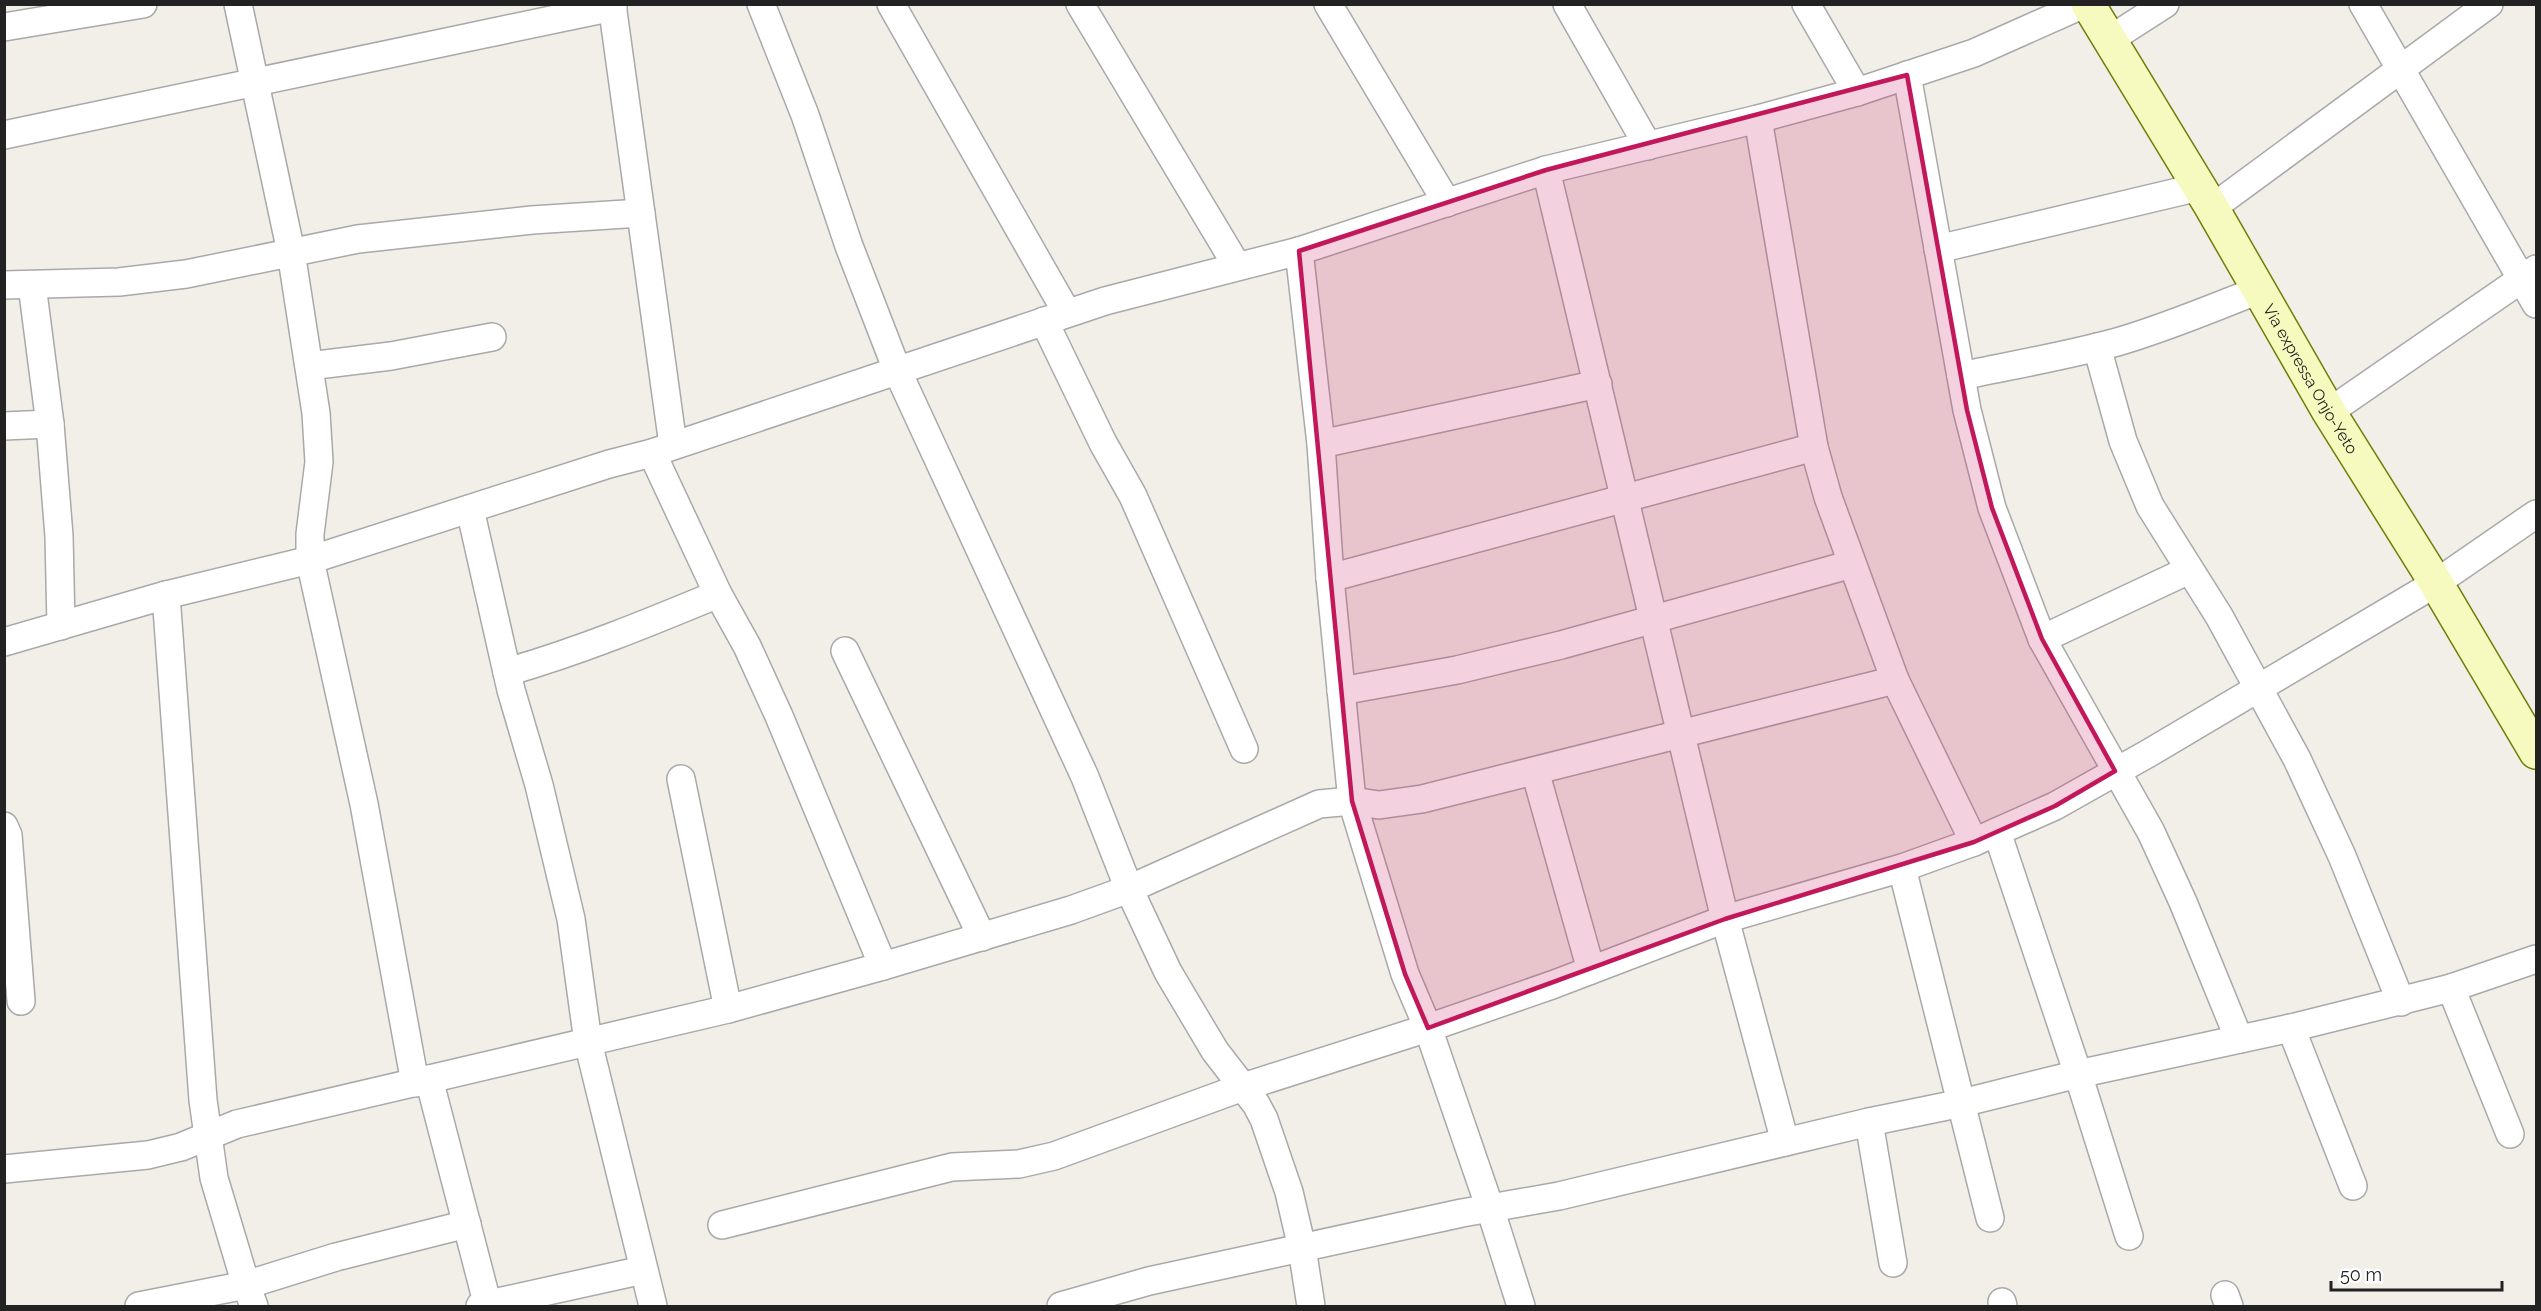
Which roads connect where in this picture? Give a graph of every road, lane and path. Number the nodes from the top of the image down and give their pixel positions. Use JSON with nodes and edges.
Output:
{"nodes":[{"id":1,"x":143,"y":4,"type":"edge"},
{"id":2,"x":238,"y":4,"type":"edge"},
{"id":3,"x":761,"y":4,"type":"edge"},
{"id":4,"x":891,"y":4,"type":"edge"},
{"id":5,"x":1080,"y":4,"type":"edge"},
{"id":6,"x":1328,"y":4,"type":"edge"},
{"id":7,"x":1567,"y":4,"type":"edge"},
{"id":8,"x":1806,"y":4,"type":"edge"},
{"id":9,"x":2086,"y":4,"type":"edge"},
{"id":10,"x":2165,"y":4,"type":"edge"},
{"id":11,"x":2363,"y":4,"type":"edge"},
{"id":12,"x":2488,"y":4,"type":"edge"},
{"id":13,"x":612,"y":5,"type":"edge"},
{"id":14,"x":4,"y":27,"type":"edge"},
{"id":15,"x":2109,"y":40,"type":"junction"},
{"id":16,"x":2400,"y":70,"type":"junction"},
{"id":17,"x":1907,"y":75,"type":"junction"},
{"id":18,"x":256,"y":81,"type":"junction"},
{"id":19,"x":1857,"y":92,"type":"junction"},
{"id":20,"x":1758,"y":118,"type":"junction"},
{"id":21,"x":4,"y":135,"type":"edge"},
{"id":22,"x":1648,"y":146,"type":"junction"},
{"id":23,"x":1546,"y":170,"type":"junction"},
{"id":24,"x":2205,"y":197,"type":"junction"},
{"id":25,"x":1447,"y":203,"type":"junction"},
{"id":26,"x":641,"y":213,"type":"junction"},
{"id":27,"x":1938,"y":249,"type":"junction"},
{"id":28,"x":1299,"y":251,"type":"junction"},
{"id":29,"x":291,"y":252,"type":"junction"},
{"id":30,"x":1237,"y":266,"type":"junction"},
{"id":31,"x":2529,"y":274,"type":"edge"},
{"id":32,"x":4,"y":285,"type":"edge"},
{"id":33,"x":32,"y":285,"type":"junction"},
{"id":34,"x":2259,"y":290,"type":"junction"},
{"id":35,"x":2536,"y":304,"type":"edge"},
{"id":36,"x":1056,"y":317,"type":"junction"},
{"id":37,"x":492,"y":337,"type":"dead end"},
{"id":38,"x":2097,"y":347,"type":"junction"},
{"id":39,"x":309,"y":366,"type":"junction"},
{"id":40,"x":897,"y":370,"type":"junction"},
{"id":41,"x":1961,"y":376,"type":"junction"},
{"id":42,"x":1598,"y":384,"type":"junction"},
{"id":43,"x":2329,"y":411,"type":"junction"},
{"id":44,"x":50,"y":424,"type":"junction"},
{"id":45,"x":4,"y":426,"type":"edge"},
{"id":46,"x":1321,"y":444,"type":"junction"},
{"id":47,"x":1814,"y":447,"type":"junction"},
{"id":48,"x":663,"y":449,"type":"junction"},
{"id":49,"x":1625,"y":499,"type":"junction"},
{"id":50,"x":470,"y":509,"type":"junction"},
{"id":51,"x":2536,"y":514,"type":"edge"},
{"id":52,"x":310,"y":560,"type":"junction"},
{"id":53,"x":1852,"y":564,"type":"junction"},
{"id":54,"x":2189,"y":570,"type":"junction"},
{"id":55,"x":1330,"y":578,"type":"junction"},
{"id":56,"x":2436,"y":583,"type":"junction"},
{"id":57,"x":718,"y":594,"type":"junction"},
{"id":58,"x":166,"y":595,"type":"junction"},
{"id":59,"x":1654,"y":620,"type":"junction"},
{"id":60,"x":61,"y":626,"type":"junction"},
{"id":61,"x":2042,"y":639,"type":"junction"},
{"id":62,"x":4,"y":642,"type":"edge"},
{"id":63,"x":845,"y":651,"type":"dead end"},
{"id":64,"x":507,"y":672,"type":"junction"},
{"id":65,"x":1894,"y":680,"type":"junction"},
{"id":66,"x":2259,"y":687,"type":"junction"},
{"id":67,"x":1341,"y":691,"type":"junction"},
{"id":68,"x":1682,"y":735,"type":"junction"},
{"id":69,"x":1244,"y":749,"type":"dead end"},
{"id":70,"x":2536,"y":752,"type":"edge"},
{"id":71,"x":1535,"y":771,"type":"junction"},
{"id":72,"x":2115,"y":771,"type":"junction"},
{"id":73,"x":681,"y":779,"type":"dead end"},
{"id":74,"x":1352,"y":801,"type":"junction"},
{"id":75,"x":4,"y":826,"type":"edge"},
{"id":76,"x":1985,"y":837,"type":"junction"},
{"id":77,"x":1902,"y":868,"type":"junction"},
{"id":78,"x":1129,"y":889,"type":"junction"},
{"id":79,"x":1725,"y":919,"type":"junction"},
{"id":80,"x":982,"y":936,"type":"junction"},
{"id":81,"x":2536,"y":959,"type":"edge"},
{"id":82,"x":883,"y":966,"type":"junction"},
{"id":83,"x":1591,"y":970,"type":"junction"},
{"id":84,"x":2451,"y":988,"type":"junction"},
{"id":85,"x":21,"y":1001,"type":"dead end"},
{"id":86,"x":2401,"y":1002,"type":"junction"},
{"id":87,"x":728,"y":1009,"type":"junction"},
{"id":88,"x":1428,"y":1028,"type":"junction"},
{"id":89,"x":2291,"y":1028,"type":"junction"},
{"id":90,"x":2239,"y":1039,"type":"junction"},
{"id":91,"x":588,"y":1042,"type":"junction"},
{"id":92,"x":2078,"y":1074,"type":"junction"},
{"id":93,"x":422,"y":1081,"type":"junction"},
{"id":94,"x":1243,"y":1087,"type":"junction"},
{"id":95,"x":1962,"y":1103,"type":"junction"},
{"id":96,"x":1869,"y":1122,"type":"junction"},
{"id":97,"x":2510,"y":1134,"type":"dead end"},
{"id":98,"x":209,"y":1135,"type":"junction"},
{"id":99,"x":1785,"y":1142,"type":"junction"},
{"id":100,"x":4,"y":1169,"type":"edge"},
{"id":101,"x":2353,"y":1186,"type":"dead end"},
{"id":102,"x":1490,"y":1208,"type":"junction"},
{"id":103,"x":1990,"y":1218,"type":"dead end"},
{"id":104,"x":467,"y":1224,"type":"junction"},
{"id":105,"x":722,"y":1225,"type":"dead end"},
{"id":106,"x":2129,"y":1236,"type":"dead end"},
{"id":107,"x":1302,"y":1248,"type":"junction"},
{"id":108,"x":1893,"y":1263,"type":"dead end"},
{"id":109,"x":643,"y":1270,"type":"junction"},
{"id":110,"x":250,"y":1296,"type":"edge"},
{"id":111,"x":139,"y":1306,"type":"edge"},
{"id":112,"x":485,"y":1306,"type":"edge"},
{"id":113,"x":653,"y":1306,"type":"edge"},
{"id":114,"x":1061,"y":1306,"type":"edge"},
{"id":115,"x":1311,"y":1306,"type":"edge"},
{"id":116,"x":1521,"y":1306,"type":"edge"}],
"edges":[{"from":1,"to":14,"type":"street"},
{"from":2,"to":18,"type":"street"},
{"from":3,"to":40,"type":"street"},
{"from":4,"to":36,"type":"street"},
{"from":5,"to":30,"type":"street"},
{"from":6,"to":25,"type":"street"},
{"from":7,"to":22,"type":"street"},
{"from":8,"to":19,"type":"street"},
{"from":9,"to":15,"type":"main road","name":"Via expressa Onjo-Yeto"},
{"from":9,"to":17,"type":"street"},
{"from":10,"to":15,"type":"street"},
{"from":11,"to":16,"type":"street"},
{"from":12,"to":16,"type":"street"},
{"from":13,"to":18,"type":"street"},
{"from":13,"to":26,"type":"street"},
{"from":15,"to":24,"type":"main road","name":"Via expressa Onjo-Yeto"},
{"from":16,"to":24,"type":"street"},
{"from":16,"to":31,"type":"street"},
{"from":17,"to":19,"type":"street"},
{"from":17,"to":27,"type":"street"},
{"from":18,"to":21,"type":"street"},
{"from":18,"to":29,"type":"street"},
{"from":19,"to":20,"type":"street"},
{"from":20,"to":22,"type":"street"},
{"from":20,"to":47,"type":"street"},
{"from":22,"to":23,"type":"street"},
{"from":23,"to":25,"type":"street"},
{"from":23,"to":42,"type":"street"},
{"from":24,"to":27,"type":"street"},
{"from":24,"to":34,"type":"main road","name":"Via expressa Onjo-Yeto"},
{"from":25,"to":28,"type":"street"},
{"from":26,"to":29,"type":"street"},
{"from":26,"to":48,"type":"street"},
{"from":27,"to":41,"type":"street"},
{"from":28,"to":30,"type":"street"},
{"from":28,"to":46,"type":"street"},
{"from":29,"to":33,"type":"street"},
{"from":29,"to":39,"type":"street"},
{"from":30,"to":36,"type":"street"},
{"from":31,"to":35,"type":"street"},
{"from":31,"to":43,"type":"street"},
{"from":32,"to":33,"type":"street"},
{"from":33,"to":44,"type":"street"},
{"from":34,"to":38,"type":"street"},
{"from":34,"to":43,"type":"main road","name":"Via expressa Onjo-Yeto"},
{"from":36,"to":40,"type":"street"},
{"from":36,"to":69,"type":"street"},
{"from":37,"to":39,"type":"street"},
{"from":38,"to":41,"type":"street"},
{"from":38,"to":54,"type":"street"},
{"from":39,"to":52,"type":"street"},
{"from":40,"to":48,"type":"street"},
{"from":40,"to":78,"type":"street"},
{"from":41,"to":61,"type":"street"},
{"from":42,"to":46,"type":"street"},
{"from":42,"to":49,"type":"street"},
{"from":43,"to":56,"type":"main road","name":"Via expressa Onjo-Yeto"},
{"from":44,"to":45,"type":"street"},
{"from":44,"to":60,"type":"street"},
{"from":46,"to":55,"type":"street"},
{"from":47,"to":49,"type":"street"},
{"from":47,"to":53,"type":"street"},
{"from":48,"to":50,"type":"street"},
{"from":48,"to":57,"type":"street"},
{"from":49,"to":55,"type":"street"},
{"from":49,"to":59,"type":"street"},
{"from":50,"to":52,"type":"street"},
{"from":50,"to":64,"type":"street"},
{"from":51,"to":56,"type":"street"},
{"from":52,"to":58,"type":"street"},
{"from":52,"to":93,"type":"street"},
{"from":53,"to":59,"type":"street"},
{"from":53,"to":65,"type":"street"},
{"from":54,"to":61,"type":"street"},
{"from":54,"to":66,"type":"street"},
{"from":55,"to":67,"type":"street"},
{"from":56,"to":66,"type":"street"},
{"from":56,"to":70,"type":"main road","name":"Via expressa Onjo-Yeto"},
{"from":57,"to":64,"type":"street"},
{"from":57,"to":82,"type":"street"},
{"from":58,"to":60,"type":"street"},
{"from":58,"to":98,"type":"street"},
{"from":59,"to":67,"type":"street"},
{"from":59,"to":68,"type":"street"},
{"from":60,"to":62,"type":"street"},
{"from":61,"to":72,"type":"street"},
{"from":63,"to":80,"type":"street"},
{"from":64,"to":91,"type":"street"},
{"from":65,"to":68,"type":"street"},
{"from":65,"to":76,"type":"street"},
{"from":66,"to":72,"type":"street"},
{"from":66,"to":86,"type":"street"},
{"from":67,"to":74,"type":"street"},
{"from":68,"to":71,"type":"street"},
{"from":68,"to":79,"type":"street"},
{"from":71,"to":74,"type":"street"},
{"from":71,"to":83,"type":"street"},
{"from":72,"to":76,"type":"street"},
{"from":72,"to":90,"type":"street"},
{"from":73,"to":87,"type":"street"},
{"from":74,"to":78,"type":"street"},
{"from":74,"to":88,"type":"street"},
{"from":75,"to":85,"type":"street"},
{"from":76,"to":77,"type":"street"},
{"from":76,"to":92,"type":"street"},
{"from":77,"to":79,"type":"street"},
{"from":77,"to":95,"type":"street"},
{"from":78,"to":80,"type":"street"},
{"from":78,"to":94,"type":"street"},
{"from":79,"to":83,"type":"street"},
{"from":79,"to":99,"type":"street"},
{"from":80,"to":82,"type":"street"},
{"from":81,"to":84,"type":"street"},
{"from":82,"to":87,"type":"street"},
{"from":83,"to":88,"type":"street"},
{"from":84,"to":86,"type":"street"},
{"from":84,"to":97,"type":"street"},
{"from":86,"to":89,"type":"street"},
{"from":87,"to":91,"type":"street"},
{"from":88,"to":94,"type":"street"},
{"from":88,"to":102,"type":"street"},
{"from":89,"to":90,"type":"street"},
{"from":89,"to":101,"type":"street"},
{"from":90,"to":92,"type":"street"},
{"from":91,"to":93,"type":"street"},
{"from":91,"to":109,"type":"street"},
{"from":92,"to":95,"type":"street"},
{"from":92,"to":106,"type":"street"},
{"from":93,"to":98,"type":"street"},
{"from":93,"to":104,"type":"street"},
{"from":94,"to":105,"type":"street"},
{"from":94,"to":107,"type":"street"},
{"from":95,"to":96,"type":"street"},
{"from":95,"to":103,"type":"street"},
{"from":96,"to":99,"type":"street"},
{"from":96,"to":108,"type":"street"},
{"from":98,"to":100,"type":"street"},
{"from":98,"to":110,"type":"street"},
{"from":99,"to":102,"type":"street"},
{"from":102,"to":107,"type":"street"},
{"from":102,"to":116,"type":"street"},
{"from":104,"to":110,"type":"street"},
{"from":104,"to":112,"type":"street"},
{"from":107,"to":114,"type":"street"},
{"from":107,"to":115,"type":"street"},
{"from":109,"to":112,"type":"street"},
{"from":109,"to":113,"type":"street"},
{"from":110,"to":111,"type":"street"}]}
